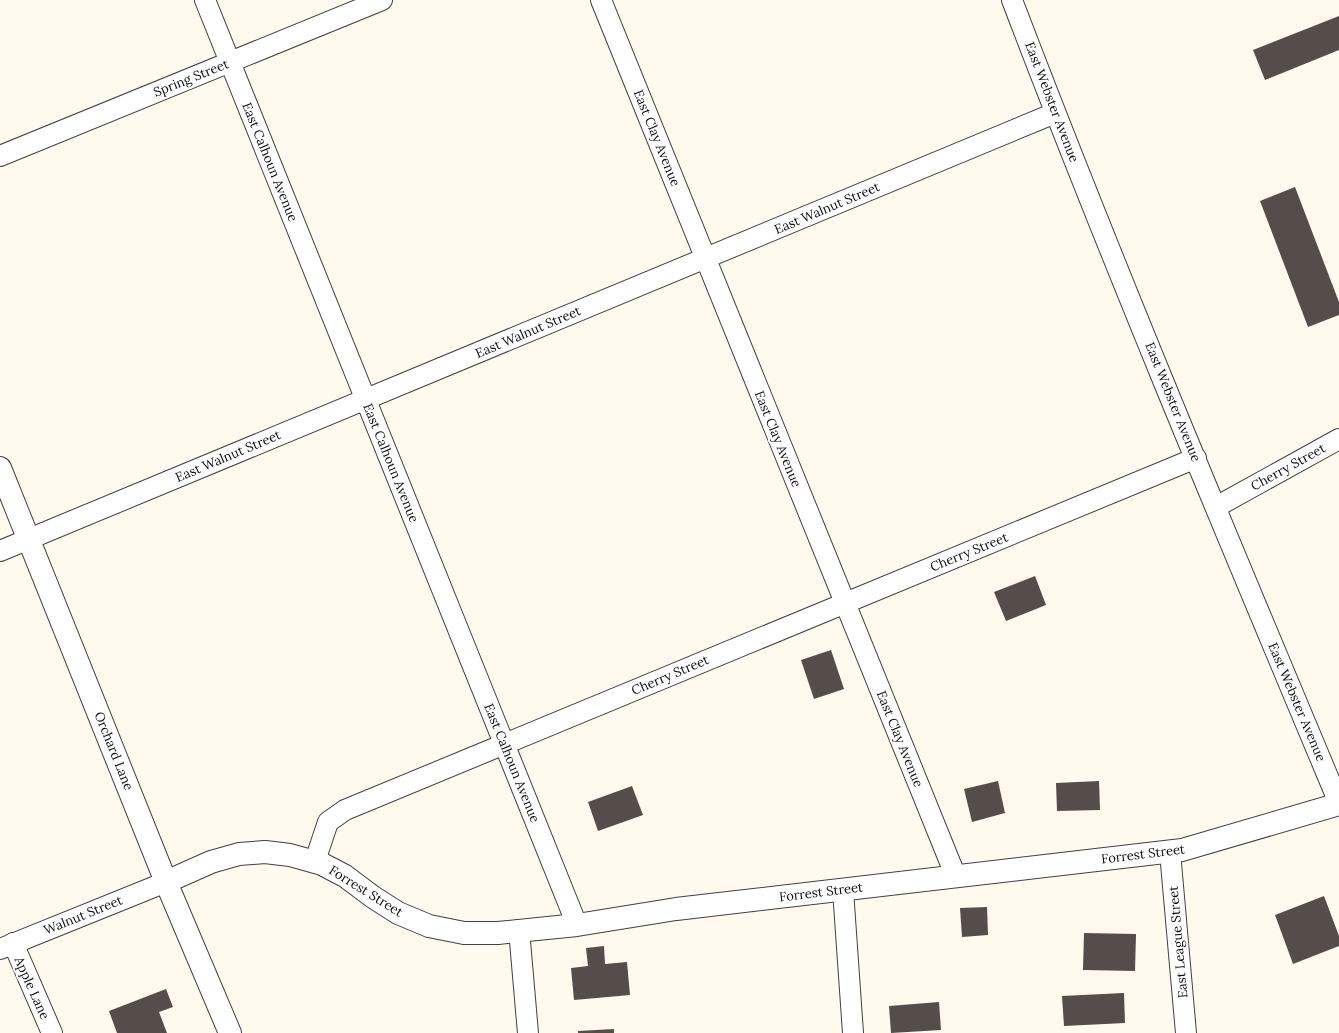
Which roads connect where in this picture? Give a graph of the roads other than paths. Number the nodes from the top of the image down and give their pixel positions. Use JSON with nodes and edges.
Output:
{"nodes":[{"id":1,"x":205,"y":0,"type":"edge"},
{"id":2,"x":382,"y":0,"type":"edge"},
{"id":3,"x":601,"y":0,"type":"edge"},
{"id":4,"x":1012,"y":0,"type":"edge"},
{"id":5,"x":230,"y":62,"type":"junction"},
{"id":6,"x":1055,"y":113,"type":"junction"},
{"id":7,"x":0,"y":156,"type":"edge"},
{"id":8,"x":705,"y":258,"type":"junction"},
{"id":9,"x":366,"y":400,"type":"junction"},
{"id":10,"x":1339,"y":438,"type":"edge"},
{"id":11,"x":1196,"y":458,"type":"junction"},
{"id":12,"x":0,"y":468,"type":"edge"},
{"id":13,"x":1216,"y":507,"type":"junction"},
{"id":14,"x":29,"y":539,"type":"junction"},
{"id":15,"x":0,"y":551,"type":"edge"},
{"id":16,"x":844,"y":603,"type":"junction"},
{"id":17,"x":504,"y":744,"type":"junction"},
{"id":18,"x":1339,"y":804,"type":"edge"},
{"id":19,"x":1170,"y":852,"type":"junction"},
{"id":20,"x":315,"y":861,"type":"junction"},
{"id":21,"x":956,"y":877,"type":"junction"},
{"id":22,"x":166,"y":882,"type":"junction"},
{"id":23,"x":843,"y":890,"type":"junction"},
{"id":24,"x":577,"y":925,"type":"junction"},
{"id":25,"x":519,"y":930,"type":"junction"},
{"id":26,"x":6,"y":946,"type":"edge"},
{"id":27,"x":52,"y":1033,"type":"edge"},
{"id":28,"x":230,"y":1033,"type":"edge"},
{"id":29,"x":528,"y":1033,"type":"edge"},
{"id":30,"x":853,"y":1033,"type":"edge"},
{"id":31,"x":1186,"y":1033,"type":"edge"}],
"edges":[{"from":1,"to":5,"type":"street","name":"East Calhoun Avenue"},
{"from":2,"to":5,"type":"street","name":"Spring Street"},
{"from":3,"to":8,"type":"street","name":"East Clay Avenue"},
{"from":4,"to":6,"type":"street","name":"East Webster Avenue"},
{"from":5,"to":7,"type":"street","name":"Spring Street"},
{"from":5,"to":9,"type":"street","name":"East Calhoun Avenue"},
{"from":6,"to":8,"type":"street","name":"East Walnut Street"},
{"from":6,"to":11,"type":"street","name":"East Webster Avenue"},
{"from":8,"to":9,"type":"street","name":"East Walnut Street"},
{"from":8,"to":16,"type":"street","name":"East Clay Avenue"},
{"from":9,"to":14,"type":"street","name":"East Walnut Street"},
{"from":9,"to":17,"type":"street","name":"East Calhoun Avenue"},
{"from":10,"to":13,"type":"street","name":"Cherry Street"},
{"from":11,"to":13,"type":"street","name":"East Webster Avenue"},
{"from":11,"to":16,"type":"street","name":"Cherry Street"},
{"from":12,"to":14,"type":"street","name":"Orchard Lane"},
{"from":13,"to":18,"type":"street","name":"East Webster Avenue"},
{"from":14,"to":15,"type":"street","name":"East Walnut Street"},
{"from":14,"to":22,"type":"street","name":"Orchard Lane"},
{"from":16,"to":17,"type":"street","name":"Cherry Street"},
{"from":16,"to":21,"type":"street","name":"East Clay Avenue"},
{"from":17,"to":20,"type":"street","name":"Cherry Street"},
{"from":17,"to":24,"type":"street","name":"East Calhoun Avenue"},
{"from":18,"to":19,"type":"street","name":"Forrest Street"},
{"from":19,"to":21,"type":"street","name":"Forrest Street"},
{"from":19,"to":31,"type":"street","name":"East League Street"},
{"from":20,"to":22,"type":"street"},
{"from":20,"to":25,"type":"street","name":"Forrest Street"},
{"from":21,"to":23,"type":"street","name":"Forrest Street"},
{"from":22,"to":26,"type":"street","name":"Walnut Street"},
{"from":22,"to":28,"type":"street","name":"Orchard Lane"},
{"from":23,"to":24,"type":"street","name":"Forrest Street"},
{"from":23,"to":30,"type":"street"},
{"from":24,"to":25,"type":"street","name":"Forrest Street"},
{"from":25,"to":29,"type":"street"},
{"from":26,"to":27,"type":"street","name":"Apple Lane"}]}
